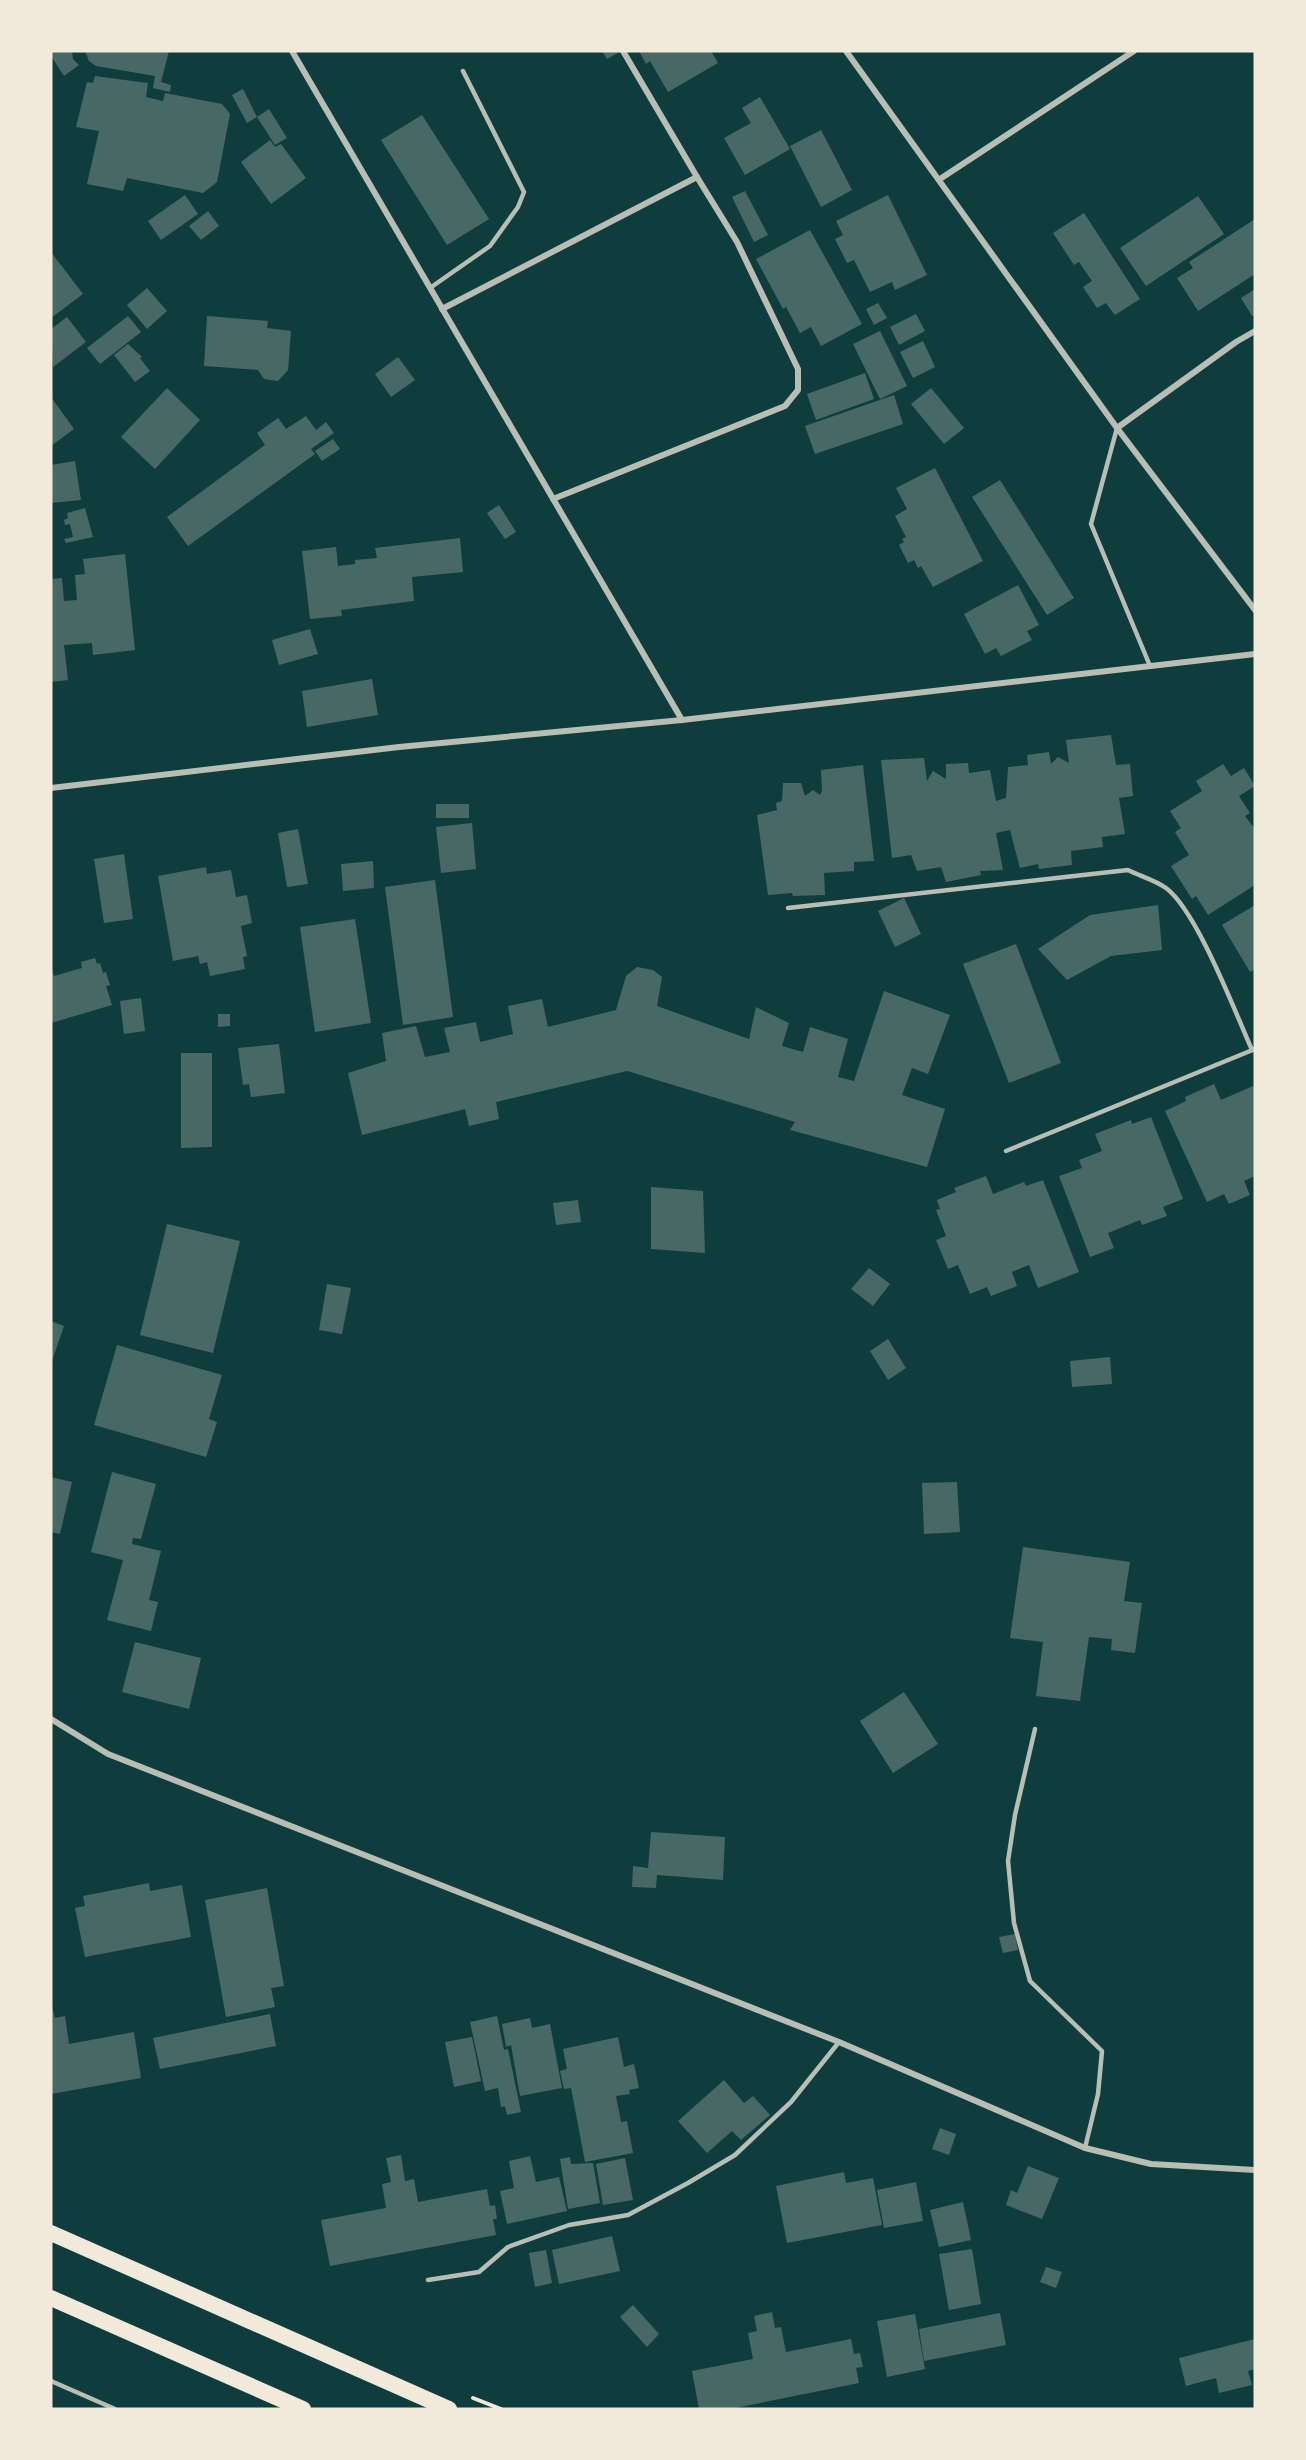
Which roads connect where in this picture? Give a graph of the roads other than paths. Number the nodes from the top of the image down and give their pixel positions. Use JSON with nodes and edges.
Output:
{"nodes":[{"id":1,"x":292,"y":51,"type":"edge"},
{"id":2,"x":623,"y":51,"type":"edge"},
{"id":3,"x":846,"y":51,"type":"edge"},
{"id":4,"x":1134,"y":51,"type":"edge"},
{"id":5,"x":463,"y":71,"type":"dead end"},
{"id":6,"x":697,"y":177,"type":"junction"},
{"id":7,"x":940,"y":179,"type":"junction"},
{"id":8,"x":430,"y":288,"type":"junction"},
{"id":9,"x":442,"y":309,"type":"junction"},
{"id":10,"x":1255,"y":331,"type":"edge"},
{"id":11,"x":1118,"y":428,"type":"junction"},
{"id":12,"x":553,"y":499,"type":"junction"},
{"id":13,"x":1255,"y":610,"type":"edge"},
{"id":14,"x":1255,"y":654,"type":"edge"},
{"id":15,"x":1150,"y":666,"type":"junction"},
{"id":16,"x":682,"y":720,"type":"junction"},
{"id":17,"x":51,"y":788,"type":"edge"},
{"id":18,"x":788,"y":908,"type":"dead end"},
{"id":19,"x":1253,"y":1049,"type":"edge"},
{"id":20,"x":1006,"y":1151,"type":"dead end"},
{"id":21,"x":51,"y":1719,"type":"edge"},
{"id":22,"x":1035,"y":1729,"type":"dead end"},
{"id":23,"x":839,"y":2042,"type":"junction"},
{"id":24,"x":1085,"y":2148,"type":"junction"},
{"id":25,"x":1255,"y":2170,"type":"edge"},
{"id":26,"x":51,"y":2233,"type":"edge"},
{"id":27,"x":428,"y":2280,"type":"dead end"},
{"id":28,"x":51,"y":2298,"type":"edge"},
{"id":29,"x":51,"y":2381,"type":"edge"},
{"id":30,"x":115,"y":2409,"type":"edge"},
{"id":31,"x":303,"y":2409,"type":"edge"},
{"id":32,"x":449,"y":2409,"type":"edge"}],
"edges":[{"from":1,"to":8,"type":"street"},
{"from":2,"to":6,"type":"street"},
{"from":3,"to":7,"type":"street"},
{"from":4,"to":7,"type":"street"},
{"from":5,"to":8,"type":"lane"},
{"from":6,"to":9,"type":"street"},
{"from":6,"to":12,"type":"street"},
{"from":7,"to":11,"type":"street"},
{"from":8,"to":9,"type":"street"},
{"from":9,"to":12,"type":"street"},
{"from":10,"to":11,"type":"street"},
{"from":11,"to":13,"type":"street"},
{"from":11,"to":15,"type":"lane"},
{"from":12,"to":16,"type":"street"},
{"from":14,"to":15,"type":"street"},
{"from":15,"to":16,"type":"street"},
{"from":16,"to":17,"type":"street"},
{"from":18,"to":19,"type":"lane"},
{"from":19,"to":20,"type":"lane"},
{"from":21,"to":23,"type":"street"},
{"from":22,"to":24,"type":"lane"},
{"from":23,"to":24,"type":"street"},
{"from":23,"to":27,"type":"lane"},
{"from":24,"to":25,"type":"street"},
{"from":26,"to":32,"type":"highway"},
{"from":28,"to":31,"type":"highway"},
{"from":29,"to":30,"type":"lane"}]}
